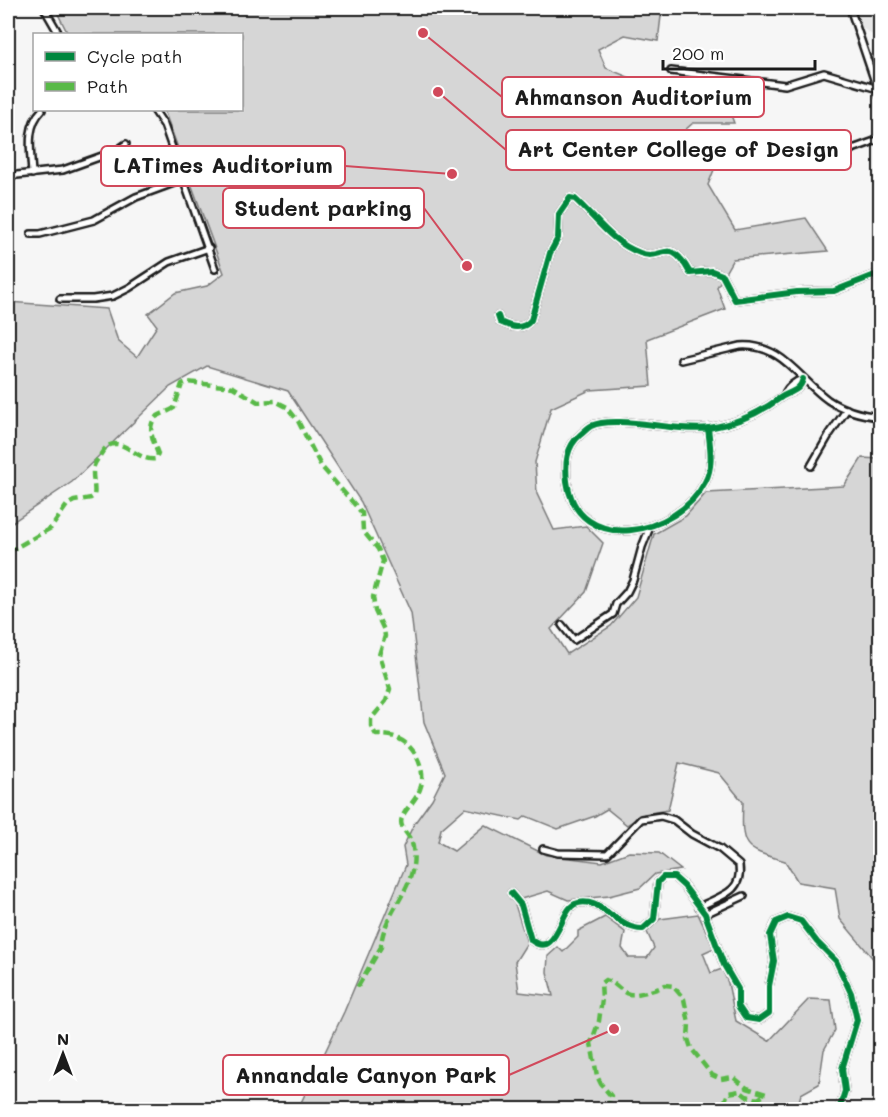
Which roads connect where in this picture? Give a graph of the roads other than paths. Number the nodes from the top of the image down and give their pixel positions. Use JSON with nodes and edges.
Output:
{"nodes":[{"id":1,"x":44,"y":8,"type":"edge"},
{"id":2,"x":850,"y":8,"type":"edge"},
{"id":3,"x":58,"y":33,"type":"edge"},
{"id":4,"x":671,"y":71,"type":"dead end"},
{"id":5,"x":878,"y":89,"type":"junction"},
{"id":6,"x":880,"y":97,"type":"edge"},
{"id":7,"x":41,"y":111,"type":"edge"},
{"id":8,"x":155,"y":111,"type":"edge"},
{"id":9,"x":880,"y":139,"type":"edge"},
{"id":10,"x":126,"y":144,"type":"dead end"},
{"id":11,"x":701,"y":146,"type":"dead end"},
{"id":12,"x":33,"y":174,"type":"junction"},
{"id":13,"x":8,"y":176,"type":"edge"},
{"id":14,"x":182,"y":180,"type":"junction"},
{"id":15,"x":31,"y":234,"type":"dead end"},
{"id":16,"x":209,"y":248,"type":"junction"},
{"id":17,"x":215,"y":269,"type":"dead end"},
{"id":18,"x":880,"y":273,"type":"edge"},
{"id":19,"x":60,"y":299,"type":"dead end"},
{"id":20,"x":498,"y":316,"type":"dead end"},
{"id":21,"x":681,"y":360,"type":"dead end"},
{"id":22,"x":803,"y":380,"type":"junction"},
{"id":23,"x":847,"y":409,"type":"junction"},
{"id":24,"x":880,"y":417,"type":"edge"},
{"id":25,"x":708,"y":428,"type":"junction"},
{"id":26,"x":811,"y":466,"type":"dead end"},
{"id":27,"x":650,"y":527,"type":"junction"},
{"id":28,"x":561,"y":625,"type":"dead end"},
{"id":29,"x":543,"y":849,"type":"dead end"},
{"id":30,"x":511,"y":893,"type":"dead end"},
{"id":31,"x":744,"y":896,"type":"dead end"},
{"id":32,"x":699,"y":907,"type":"junction"},
{"id":33,"x":705,"y":914,"type":"junction"},
{"id":34,"x":840,"y":1110,"type":"edge"}],
"edges":[{"from":1,"to":3,"type":"street"},
{"from":2,"to":5,"type":"street"},
{"from":4,"to":5,"type":"street"},
{"from":5,"to":6,"type":"street"},
{"from":7,"to":12,"type":"street"},
{"from":8,"to":14,"type":"street"},
{"from":9,"to":11,"type":"street"},
{"from":10,"to":12,"type":"street"},
{"from":12,"to":13,"type":"street"},
{"from":14,"to":15,"type":"street"},
{"from":14,"to":16,"type":"street"},
{"from":16,"to":17,"type":"street"},
{"from":16,"to":19,"type":"street"},
{"from":18,"to":20,"type":"street"},
{"from":21,"to":22,"type":"street"},
{"from":22,"to":23,"type":"street"},
{"from":22,"to":25,"type":"street"},
{"from":23,"to":24,"type":"street"},
{"from":23,"to":26,"type":"street"},
{"from":25,"to":27,"type":"street"},
{"from":25,"to":27,"type":"street"},
{"from":27,"to":28,"type":"street"},
{"from":29,"to":32,"type":"street"},
{"from":30,"to":32,"type":"street"},
{"from":31,"to":33,"type":"street"},
{"from":32,"to":33,"type":"street"},
{"from":33,"to":34,"type":"street"}]}
